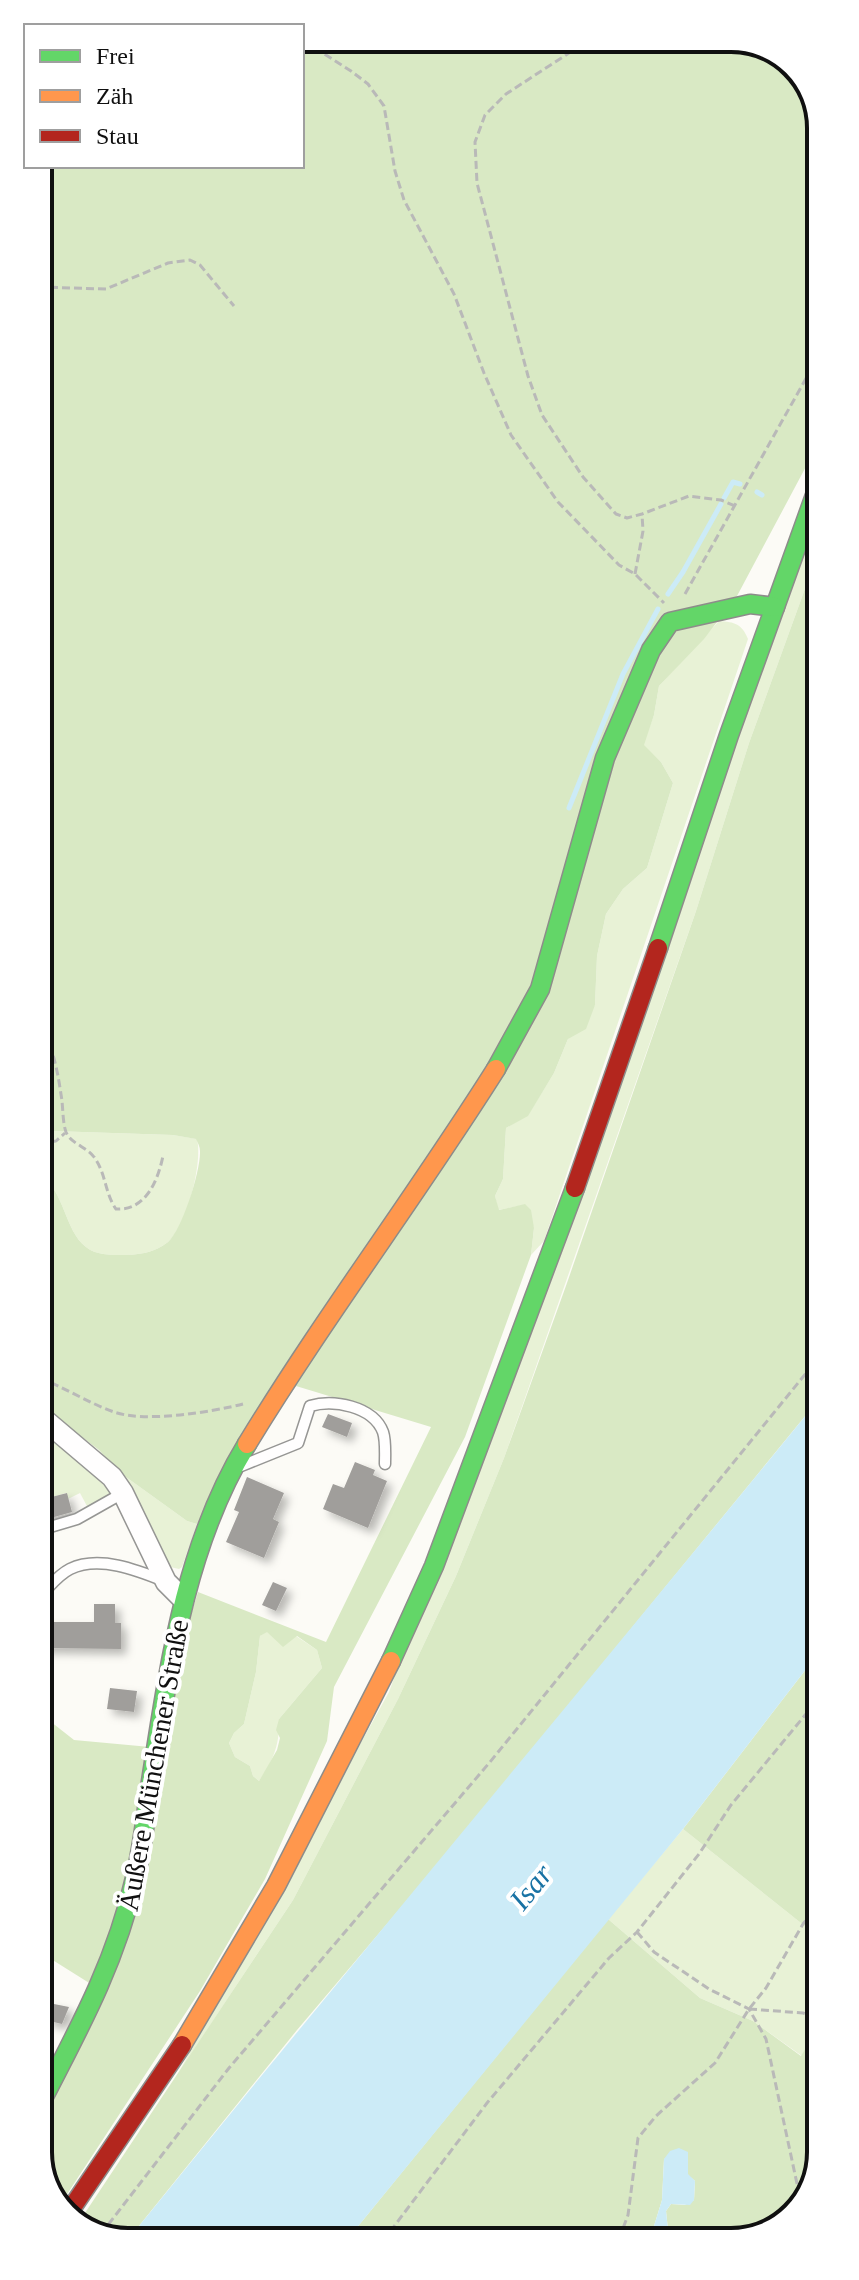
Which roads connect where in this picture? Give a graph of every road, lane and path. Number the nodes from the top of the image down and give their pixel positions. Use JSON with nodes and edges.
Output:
{"nodes":[{"id":1,"x":321,"y":52,"type":"edge"},
{"id":2,"x":570,"y":52,"type":"edge"},
{"id":3,"x":52,"y":287,"type":"edge"},
{"id":4,"x":234,"y":306,"type":"dead end"},
{"id":5,"x":807,"y":377,"type":"edge"},
{"id":6,"x":735,"y":506,"type":"junction"},
{"id":7,"x":642,"y":514,"type":"junction"},
{"id":8,"x":807,"y":518,"type":"edge"},
{"id":9,"x":635,"y":574,"type":"junction"},
{"id":10,"x":684,"y":596,"type":"dead end"},
{"id":11,"x":775,"y":607,"type":"junction"},
{"id":12,"x":670,"y":622,"type":"junction"},
{"id":13,"x":52,"y":1052,"type":"edge"},
{"id":14,"x":66,"y":1132,"type":"junction"},
{"id":15,"x":52,"y":1142,"type":"edge"},
{"id":16,"x":163,"y":1156,"type":"dead end"},
{"id":17,"x":807,"y":1372,"type":"edge"},
{"id":18,"x":52,"y":1384,"type":"edge"},
{"id":19,"x":269,"y":1408,"type":"junction"},
{"id":20,"x":52,"y":1426,"type":"edge"},
{"id":21,"x":385,"y":1464,"type":"dead end"},
{"id":22,"x":232,"y":1469,"type":"junction"},
{"id":23,"x":123,"y":1493,"type":"junction"},
{"id":24,"x":52,"y":1526,"type":"edge"},
{"id":25,"x":166,"y":1582,"type":"junction"},
{"id":26,"x":52,"y":1583,"type":"edge"},
{"id":27,"x":183,"y":1599,"type":"junction"},
{"id":28,"x":807,"y":1713,"type":"edge"},
{"id":29,"x":807,"y":1919,"type":"edge"},
{"id":30,"x":637,"y":1932,"type":"junction"},
{"id":31,"x":749,"y":2009,"type":"junction"},
{"id":32,"x":807,"y":2014,"type":"edge"},
{"id":33,"x":52,"y":2081,"type":"edge"},
{"id":34,"x":798,"y":2188,"type":"edge"},
{"id":35,"x":74,"y":2205,"type":"edge"},
{"id":36,"x":108,"y":2225,"type":"edge"},
{"id":37,"x":393,"y":2228,"type":"edge"},
{"id":38,"x":623,"y":2228,"type":"edge"}],
"edges":[{"from":1,"to":9,"type":"path"},
{"from":2,"to":7,"type":"path"},
{"from":3,"to":4,"type":"path"},
{"from":5,"to":6,"type":"path"},
{"from":6,"to":7,"type":"path"},
{"from":6,"to":10,"type":"path"},
{"from":7,"to":9,"type":"path"},
{"from":8,"to":11,"type":"main road"},
{"from":9,"to":12,"type":"path"},
{"from":11,"to":12,"type":"main road"},
{"from":11,"to":35,"type":"main road"},
{"from":12,"to":19,"type":"main road"},
{"from":13,"to":14,"type":"path"},
{"from":14,"to":15,"type":"path"},
{"from":14,"to":16,"type":"path"},
{"from":17,"to":36,"type":"path"},
{"from":18,"to":19,"type":"path"},
{"from":19,"to":22,"type":"main road"},
{"from":20,"to":23,"type":"street","name":"Äußere Münchener Straße"},
{"from":21,"to":22,"type":"lane"},
{"from":22,"to":27,"type":"main road"},
{"from":23,"to":24,"type":"lane"},
{"from":23,"to":25,"type":"street","name":"Äußere Münchener Straße"},
{"from":25,"to":26,"type":"lane"},
{"from":25,"to":27,"type":"street","name":"Äußere Münchener Straße"},
{"from":27,"to":33,"type":"main road","name":"Äußere Münchener Straße"},
{"from":28,"to":30,"type":"path"},
{"from":29,"to":31,"type":"path"},
{"from":30,"to":31,"type":"path"},
{"from":30,"to":37,"type":"path"},
{"from":31,"to":32,"type":"path"},
{"from":31,"to":34,"type":"path"},
{"from":31,"to":38,"type":"path"}]}
